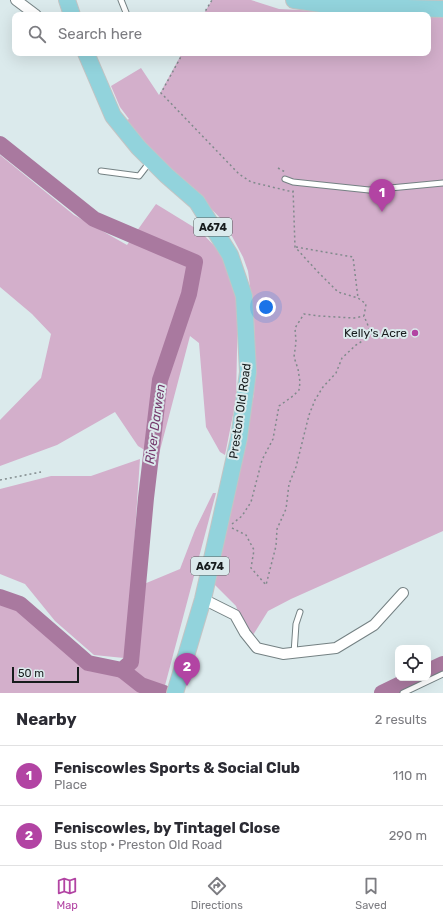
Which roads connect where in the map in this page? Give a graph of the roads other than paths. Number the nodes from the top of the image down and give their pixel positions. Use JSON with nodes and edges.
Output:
{"nodes":[{"id":1,"x":16,"y":0,"type":"edge"},
{"id":2,"x":67,"y":0,"type":"edge"},
{"id":3,"x":121,"y":0,"type":"edge"},
{"id":4,"x":294,"y":0,"type":"edge"},
{"id":5,"x":443,"y":9,"type":"edge"},
{"id":6,"x":32,"y":12,"type":"edge"},
{"id":7,"x":71,"y":12,"type":"edge"},
{"id":8,"x":126,"y":12,"type":"edge"},
{"id":9,"x":87,"y":56,"type":"edge"},
{"id":10,"x":151,"y":160,"type":"junction"},
{"id":11,"x":102,"y":171,"type":"dead end"},
{"id":12,"x":285,"y":180,"type":"dead end"},
{"id":13,"x":443,"y":182,"type":"edge"},
{"id":14,"x":403,"y":593,"type":"dead end"},
{"id":15,"x":203,"y":599,"type":"junction"},
{"id":16,"x":300,"y":612,"type":"dead end"},
{"id":17,"x":294,"y":654,"type":"junction"},
{"id":18,"x":443,"y":674,"type":"edge"},
{"id":19,"x":175,"y":693,"type":"edge"},
{"id":20,"x":403,"y":693,"type":"edge"}],
"edges":[{"from":1,"to":6,"type":"street"},
{"from":2,"to":7,"type":"main road"},
{"from":3,"to":8,"type":"lane"},
{"from":4,"to":5,"type":"main road"},
{"from":9,"to":10,"type":"main road","name":"Preston Old Road","number":"A674"},
{"from":10,"to":11,"type":"lane"},
{"from":10,"to":15,"type":"main road","name":"Preston Old Road","number":"A674"},
{"from":12,"to":13,"type":"lane"},
{"from":14,"to":17,"type":"street"},
{"from":15,"to":17,"type":"street"},
{"from":15,"to":19,"type":"main road","name":"Preston Old Road","number":"A674"},
{"from":16,"to":17,"type":"lane"},
{"from":18,"to":20,"type":"lane"}]}
